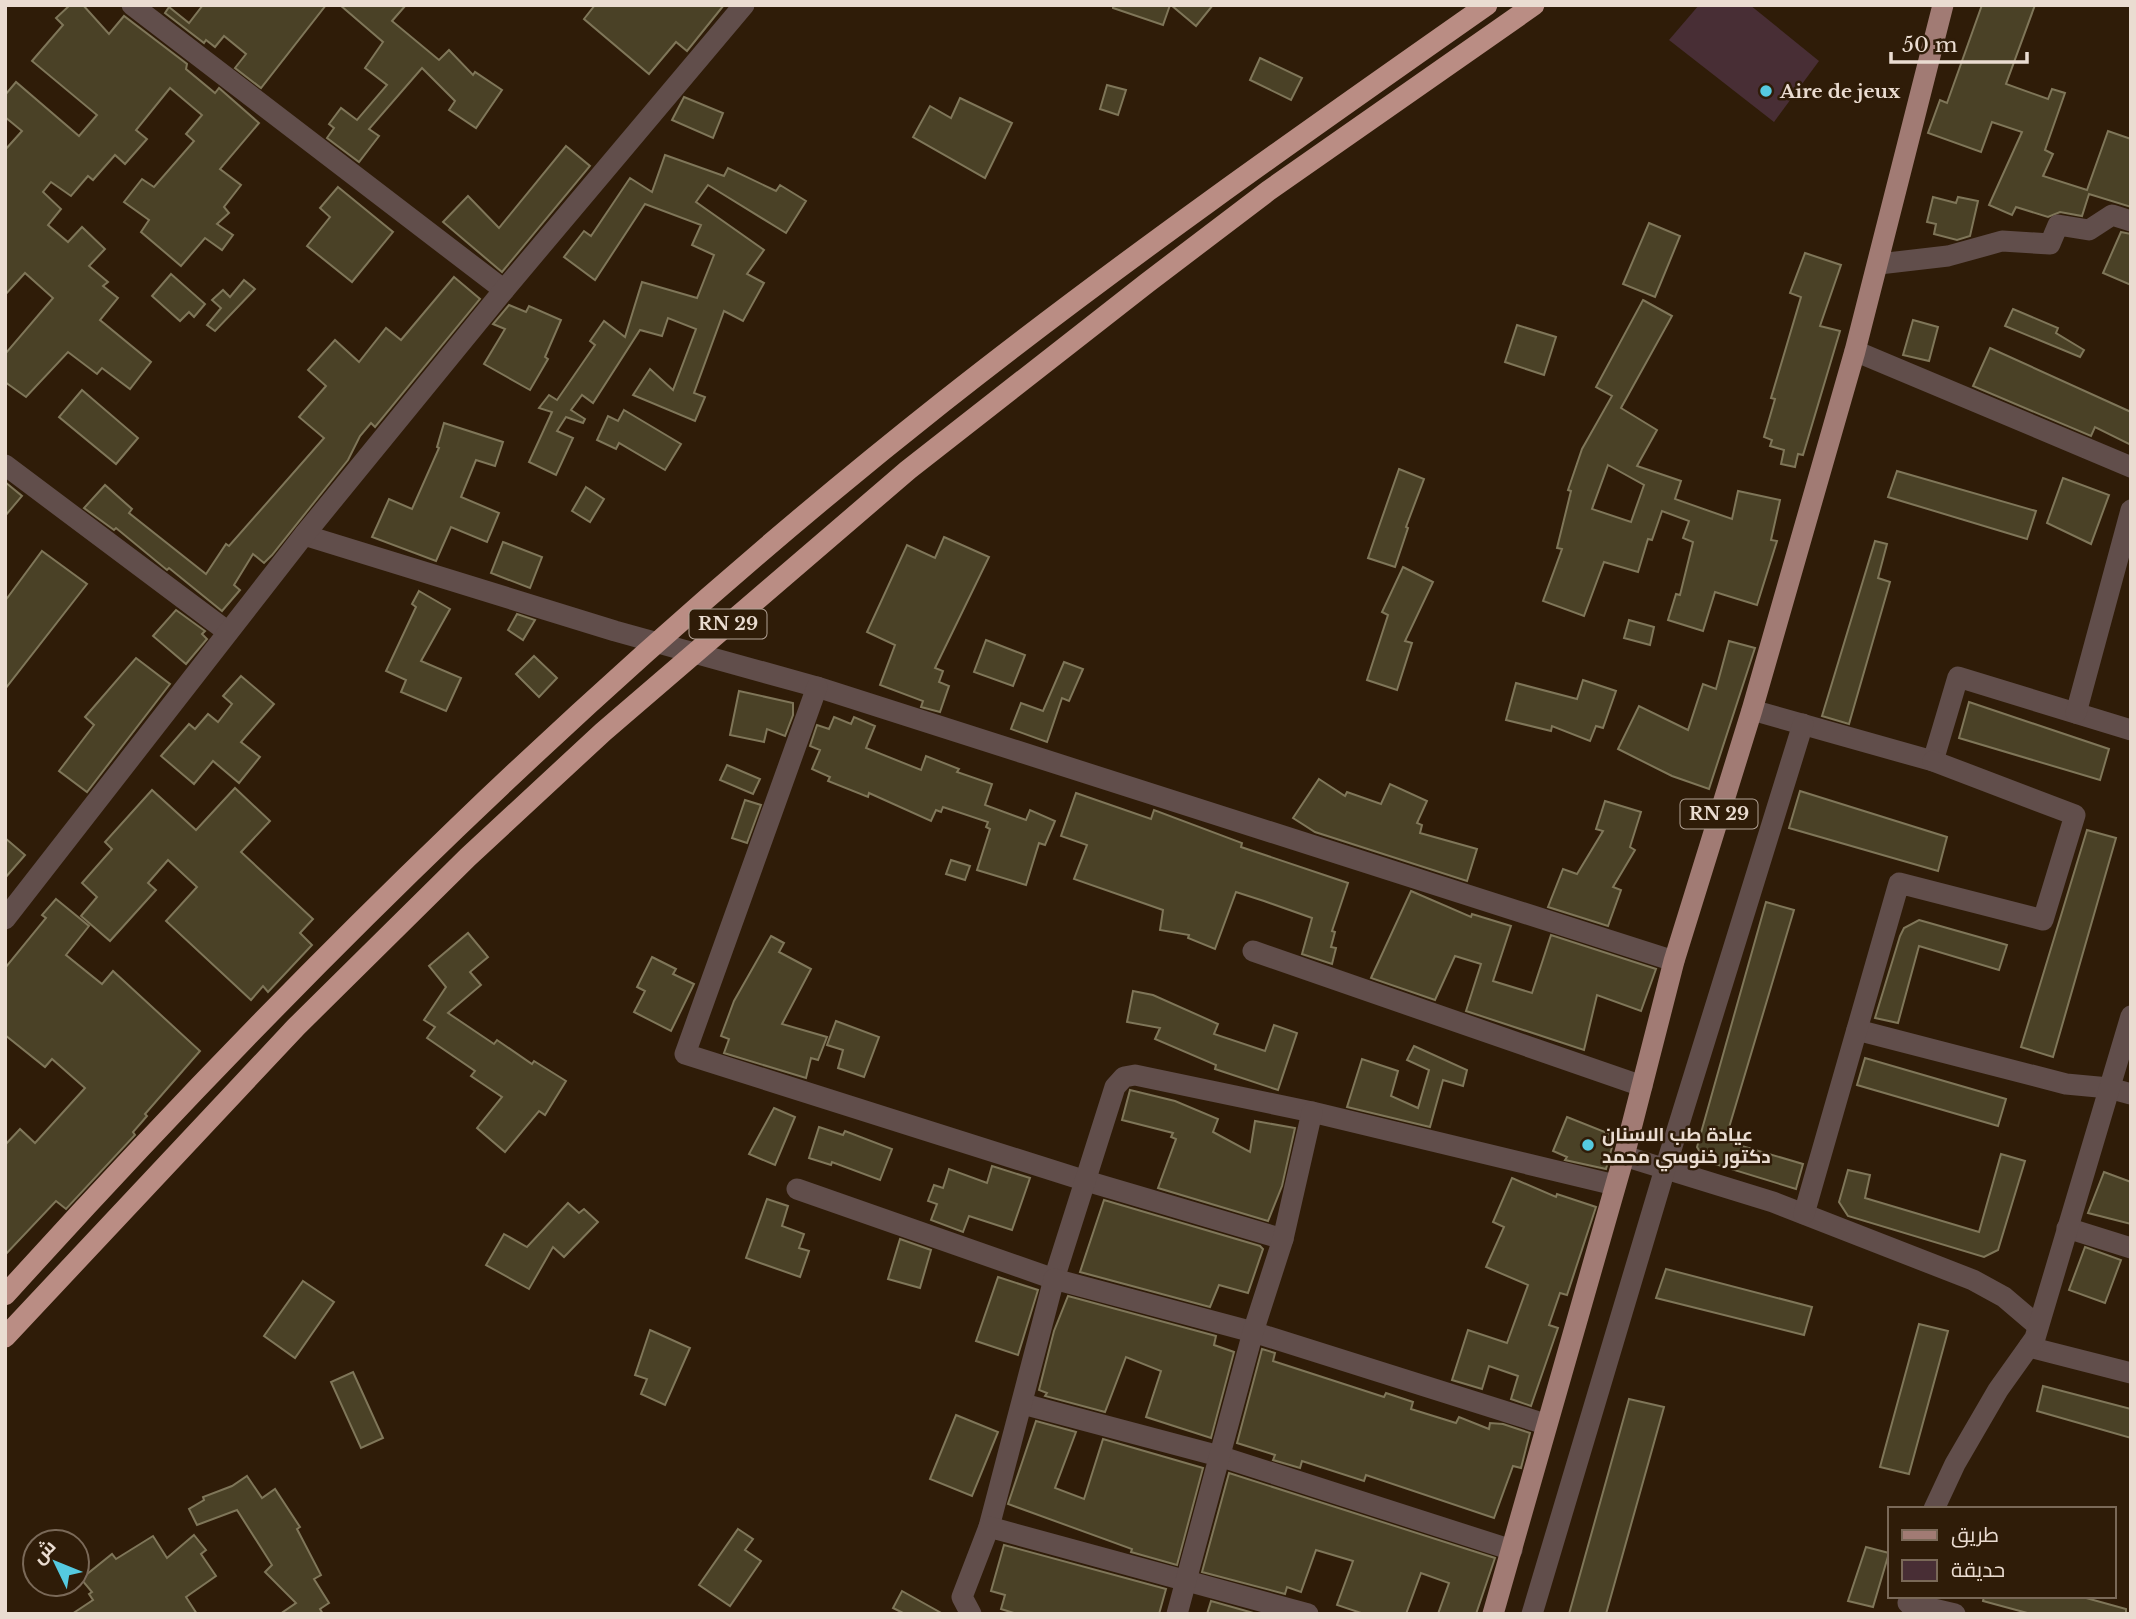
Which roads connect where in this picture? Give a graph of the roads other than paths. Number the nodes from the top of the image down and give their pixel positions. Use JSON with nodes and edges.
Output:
{"nodes":[{"id":1,"x":132,"y":5,"type":"edge"},
{"id":2,"x":744,"y":5,"type":"edge"},
{"id":3,"x":1487,"y":5,"type":"edge"},
{"id":4,"x":1534,"y":5,"type":"edge"},
{"id":5,"x":1943,"y":8,"type":"edge"},
{"id":6,"x":2131,"y":221,"type":"edge"},
{"id":7,"x":1878,"y":264,"type":"junction"},
{"id":8,"x":504,"y":290,"type":"junction"},
{"id":9,"x":1855,"y":351,"type":"junction"},
{"id":10,"x":5,"y":465,"type":"edge"},
{"id":11,"x":2131,"y":467,"type":"edge"},
{"id":12,"x":2131,"y":510,"type":"edge"},
{"id":13,"x":304,"y":535,"type":"junction"},
{"id":14,"x":229,"y":632,"type":"junction"},
{"id":15,"x":658,"y":643,"type":"junction"},
{"id":16,"x":696,"y":652,"type":"junction"},
{"id":17,"x":817,"y":687,"type":"junction"},
{"id":18,"x":1752,"y":710,"type":"junction"},
{"id":19,"x":2077,"y":713,"type":"junction"},
{"id":20,"x":1803,"y":724,"type":"junction"},
{"id":21,"x":2131,"y":730,"type":"edge"},
{"id":22,"x":1933,"y":761,"type":"junction"},
{"id":23,"x":5,"y":919,"type":"edge"},
{"id":24,"x":1253,"y":951,"type":"dead end"},
{"id":25,"x":1674,"y":961,"type":"junction"},
{"id":26,"x":2131,"y":1016,"type":"edge"},
{"id":27,"x":1857,"y":1030,"type":"junction"},
{"id":28,"x":1642,"y":1086,"type":"junction"},
{"id":29,"x":2109,"y":1088,"type":"junction"},
{"id":30,"x":2131,"y":1094,"type":"edge"},
{"id":31,"x":1312,"y":1112,"type":"junction"},
{"id":32,"x":1624,"y":1156,"type":"junction"},
{"id":33,"x":1665,"y":1168,"type":"junction"},
{"id":34,"x":1083,"y":1180,"type":"junction"},
{"id":35,"x":1615,"y":1185,"type":"junction"},
{"id":36,"x":797,"y":1189,"type":"dead end"},
{"id":37,"x":1804,"y":1214,"type":"junction"},
{"id":38,"x":2067,"y":1228,"type":"junction"},
{"id":39,"x":1283,"y":1239,"type":"junction"},
{"id":40,"x":2131,"y":1248,"type":"edge"},
{"id":41,"x":1054,"y":1279,"type":"junction"},
{"id":42,"x":5,"y":1295,"type":"edge"},
{"id":43,"x":2038,"y":1326,"type":"junction"},
{"id":44,"x":1253,"y":1332,"type":"junction"},
{"id":45,"x":5,"y":1337,"type":"edge"},
{"id":46,"x":2029,"y":1347,"type":"junction"},
{"id":47,"x":2131,"y":1373,"type":"edge"},
{"id":48,"x":1023,"y":1404,"type":"junction"},
{"id":49,"x":1545,"y":1424,"type":"junction"},
{"id":50,"x":1219,"y":1456,"type":"junction"},
{"id":51,"x":1935,"y":1507,"type":"edge"},
{"id":52,"x":989,"y":1527,"type":"junction"},
{"id":53,"x":1512,"y":1550,"type":"junction"},
{"id":54,"x":1187,"y":1580,"type":"junction"},
{"id":55,"x":1907,"y":1604,"type":"edge"},
{"id":56,"x":962,"y":1608,"type":"edge"},
{"id":57,"x":1177,"y":1614,"type":"edge"},
{"id":58,"x":1308,"y":1614,"type":"edge"},
{"id":59,"x":1493,"y":1614,"type":"edge"},
{"id":60,"x":1532,"y":1614,"type":"edge"},
{"id":61,"x":1955,"y":1614,"type":"edge"}],
"edges":[{"from":1,"to":8,"type":"street"},
{"from":2,"to":8,"type":"street"},
{"from":3,"to":15,"type":"highway","number":"RN 29"},
{"from":4,"to":16,"type":"highway","number":"RN 29"},
{"from":5,"to":7,"type":"main road","number":"RN 29"},
{"from":6,"to":7,"type":"street"},
{"from":7,"to":9,"type":"main road","number":"RN 29"},
{"from":8,"to":13,"type":"street"},
{"from":9,"to":11,"type":"street"},
{"from":9,"to":18,"type":"main road","number":"RN 29"},
{"from":10,"to":14,"type":"street"},
{"from":12,"to":19,"type":"street"},
{"from":13,"to":14,"type":"street"},
{"from":13,"to":15,"type":"street"},
{"from":14,"to":23,"type":"street"},
{"from":15,"to":16,"type":"street"},
{"from":15,"to":42,"type":"highway","number":"RN 29"},
{"from":16,"to":17,"type":"street"},
{"from":16,"to":45,"type":"highway","number":"RN 29"},
{"from":17,"to":25,"type":"street"},
{"from":17,"to":34,"type":"street"},
{"from":18,"to":20,"type":"street"},
{"from":18,"to":25,"type":"main road","number":"RN 29"},
{"from":19,"to":21,"type":"street"},
{"from":19,"to":22,"type":"street"},
{"from":20,"to":22,"type":"street"},
{"from":20,"to":33,"type":"street"},
{"from":22,"to":27,"type":"street"},
{"from":24,"to":28,"type":"street"},
{"from":25,"to":28,"type":"main road","number":"RN 29"},
{"from":26,"to":29,"type":"street"},
{"from":27,"to":29,"type":"street"},
{"from":27,"to":37,"type":"street"},
{"from":28,"to":32,"type":"main road","number":"RN 29"},
{"from":29,"to":30,"type":"street"},
{"from":29,"to":38,"type":"street"},
{"from":31,"to":34,"type":"street"},
{"from":31,"to":35,"type":"street"},
{"from":31,"to":39,"type":"street"},
{"from":32,"to":33,"type":"street"},
{"from":32,"to":35,"type":"main road","number":"RN 29"},
{"from":33,"to":37,"type":"street"},
{"from":33,"to":60,"type":"street"},
{"from":34,"to":39,"type":"street"},
{"from":34,"to":41,"type":"street"},
{"from":35,"to":49,"type":"main road","number":"RN 29"},
{"from":36,"to":41,"type":"street"},
{"from":37,"to":43,"type":"street"},
{"from":38,"to":40,"type":"street"},
{"from":38,"to":43,"type":"street"},
{"from":39,"to":44,"type":"street"},
{"from":41,"to":44,"type":"street"},
{"from":41,"to":48,"type":"street"},
{"from":43,"to":46,"type":"street"},
{"from":44,"to":49,"type":"street"},
{"from":44,"to":50,"type":"street"},
{"from":46,"to":47,"type":"street"},
{"from":46,"to":51,"type":"street"},
{"from":48,"to":50,"type":"street"},
{"from":48,"to":52,"type":"street"},
{"from":49,"to":53,"type":"main road","number":"RN 29"},
{"from":50,"to":53,"type":"street"},
{"from":50,"to":54,"type":"street"},
{"from":52,"to":54,"type":"street"},
{"from":52,"to":56,"type":"street"},
{"from":53,"to":59,"type":"main road","number":"RN 29"},
{"from":54,"to":57,"type":"street"},
{"from":54,"to":58,"type":"street"},
{"from":55,"to":61,"type":"street"}]}
